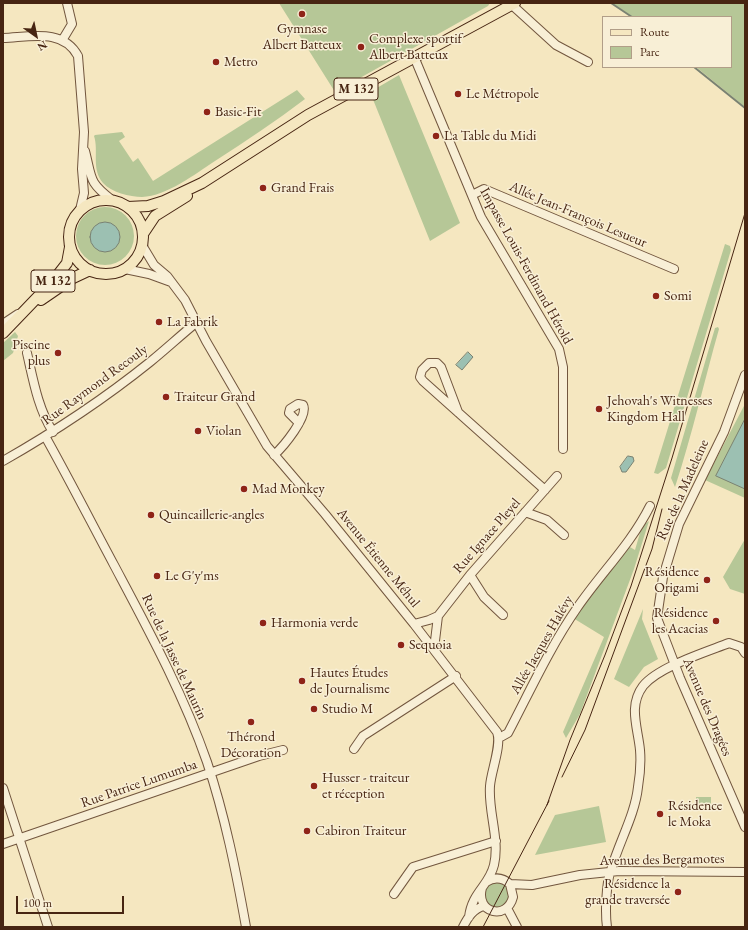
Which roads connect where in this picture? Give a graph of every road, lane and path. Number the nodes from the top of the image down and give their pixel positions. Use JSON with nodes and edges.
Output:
{"nodes":[{"id":1,"x":67,"y":3,"type":"edge"},
{"id":2,"x":514,"y":4,"type":"edge"},
{"id":3,"x":3,"y":38,"type":"edge"},
{"id":4,"x":63,"y":39,"type":"junction"},
{"id":5,"x":415,"y":59,"type":"junction"},
{"id":6,"x":588,"y":62,"type":"dead end"},
{"id":7,"x":84,"y":148,"type":"junction"},
{"id":8,"x":202,"y":183,"type":"junction"},
{"id":9,"x":472,"y":195,"type":"junction"},
{"id":10,"x":112,"y":200,"type":"junction"},
{"id":11,"x":128,"y":207,"type":"junction"},
{"id":12,"x":80,"y":210,"type":"junction"},
{"id":13,"x":143,"y":234,"type":"junction"},
{"id":14,"x":142,"y":245,"type":"junction"},
{"id":15,"x":70,"y":247,"type":"junction"},
{"id":16,"x":125,"y":269,"type":"junction"},
{"id":17,"x":674,"y":269,"type":"dead end"},
{"id":18,"x":90,"y":270,"type":"junction"},
{"id":19,"x":171,"y":282,"type":"junction"},
{"id":20,"x":27,"y":309,"type":"junction"},
{"id":21,"x":196,"y":322,"type":"junction"},
{"id":22,"x":3,"y":324,"type":"edge"},
{"id":23,"x":3,"y":333,"type":"edge"},
{"id":24,"x":27,"y":353,"type":"dead end"},
{"id":25,"x":745,"y":375,"type":"edge"},
{"id":26,"x":458,"y":412,"type":"junction"},
{"id":27,"x":299,"y":423,"type":"dead end"},
{"id":28,"x":53,"y":432,"type":"junction"},
{"id":29,"x":46,"y":436,"type":"junction"},
{"id":30,"x":564,"y":449,"type":"dead end"},
{"id":31,"x":274,"y":455,"type":"junction"},
{"id":32,"x":3,"y":461,"type":"edge"},
{"id":33,"x":557,"y":476,"type":"dead end"},
{"id":34,"x":545,"y":490,"type":"junction"},
{"id":35,"x":650,"y":506,"type":"dead end"},
{"id":36,"x":525,"y":512,"type":"junction"},
{"id":37,"x":564,"y":535,"type":"dead end"},
{"id":38,"x":470,"y":575,"type":"junction"},
{"id":39,"x":659,"y":595,"type":"joint"},
{"id":40,"x":503,"y":615,"type":"dead end"},
{"id":41,"x":438,"y":616,"type":"junction"},
{"id":42,"x":414,"y":624,"type":"junction"},
{"id":43,"x":434,"y":649,"type":"junction"},
{"id":44,"x":745,"y":653,"type":"edge"},
{"id":45,"x":675,"y":665,"type":"junction"},
{"id":46,"x":456,"y":676,"type":"junction"},
{"id":47,"x":500,"y":738,"type":"junction"},
{"id":48,"x":354,"y":749,"type":"dead end"},
{"id":49,"x":283,"y":750,"type":"dead end"},
{"id":50,"x":210,"y":773,"type":"junction"},
{"id":51,"x":3,"y":788,"type":"edge"},
{"id":52,"x":745,"y":827,"type":"edge"},
{"id":53,"x":20,"y":838,"type":"junction"},
{"id":54,"x":496,"y":842,"type":"junction"},
{"id":55,"x":3,"y":844,"type":"edge"},
{"id":56,"x":494,"y":867,"type":"junction"},
{"id":57,"x":610,"y":872,"type":"junction"},
{"id":58,"x":745,"y":872,"type":"edge"},
{"id":59,"x":500,"y":879,"type":"junction"},
{"id":60,"x":510,"y":884,"type":"junction"},
{"id":61,"x":484,"y":885,"type":"junction"},
{"id":62,"x":532,"y":885,"type":"junction"},
{"id":63,"x":394,"y":894,"type":"dead end"},
{"id":64,"x":514,"y":897,"type":"junction"},
{"id":65,"x":484,"y":906,"type":"junction"},
{"id":66,"x":507,"y":908,"type":"junction"},
{"id":67,"x":469,"y":917,"type":"junction"},
{"id":68,"x":48,"y":927,"type":"edge"},
{"id":69,"x":246,"y":927,"type":"edge"},
{"id":70,"x":464,"y":927,"type":"edge"},
{"id":71,"x":517,"y":927,"type":"edge"},
{"id":72,"x":607,"y":927,"type":"edge"}],
"edges":[{"from":1,"to":4,"type":"street"},
{"from":2,"to":5,"type":"main road","number":"M 132"},
{"from":2,"to":6,"type":"street"},
{"from":3,"to":4,"type":"street"},
{"from":4,"to":7,"type":"street"},
{"from":5,"to":8,"type":"main road","number":"M 132"},
{"from":5,"to":9,"type":"street","name":"Impasse Louis-Ferdinand Hérold"},
{"from":7,"to":10,"type":"street"},
{"from":7,"to":12,"type":"street"},
{"from":8,"to":11,"type":"main road","number":"M 132"},
{"from":8,"to":13,"type":"main road","number":"M 132"},
{"from":9,"to":17,"type":"street","name":"Allée Jean-François Lesueur"},
{"from":9,"to":30,"type":"street","name":"Impasse Louis-Ferdinand Hérold"},
{"from":10,"to":11,"type":"main road"},
{"from":10,"to":12,"type":"main road"},
{"from":11,"to":13,"type":"main road"},
{"from":12,"to":15,"type":"main road"},
{"from":13,"to":14,"type":"main road"},
{"from":14,"to":16,"type":"main road"},
{"from":14,"to":19,"type":"street","name":"Avenue Étienne Méhul"},
{"from":15,"to":18,"type":"main road"},
{"from":15,"to":20,"type":"main road","number":"M 132"},
{"from":16,"to":18,"type":"main road"},
{"from":16,"to":19,"type":"street"},
{"from":18,"to":20,"type":"main road","number":"M 132"},
{"from":19,"to":21,"type":"street","name":"Avenue Étienne Méhul"},
{"from":20,"to":22,"type":"street"},
{"from":20,"to":23,"type":"main road","number":"M 132"},
{"from":21,"to":28,"type":"street","name":"Rue Raymond Recouly"},
{"from":21,"to":31,"type":"street","name":"Avenue Étienne Méhul"},
{"from":24,"to":28,"type":"street"},
{"from":25,"to":39,"type":"street","name":"Rue de la Madeleine"},
{"from":26,"to":26,"type":"street"},
{"from":26,"to":34,"type":"street"},
{"from":27,"to":31,"type":"street"},
{"from":28,"to":29,"type":"street","name":"Rue Raymond Recouly"},
{"from":29,"to":32,"type":"street","name":"Rue Raymond Recouly"},
{"from":29,"to":50,"type":"street","name":"Rue de la Jasse de Maurin"},
{"from":31,"to":42,"type":"street","name":"Avenue Étienne Méhul"},
{"from":33,"to":34,"type":"street","name":"Rue Ignace Pleyel"},
{"from":34,"to":36,"type":"street","name":"Rue Ignace Pleyel"},
{"from":35,"to":47,"type":"street","name":"Allée Jacques Halévy"},
{"from":36,"to":37,"type":"street"},
{"from":36,"to":38,"type":"street","name":"Rue Ignace Pleyel"},
{"from":38,"to":40,"type":"street"},
{"from":38,"to":41,"type":"street","name":"Rue Ignace Pleyel"},
{"from":39,"to":45,"type":"street","name":"Avenue des Dragées"},
{"from":41,"to":42,"type":"street"},
{"from":41,"to":43,"type":"street"},
{"from":42,"to":43,"type":"street","name":"Avenue Étienne Méhul"},
{"from":43,"to":46,"type":"street","name":"Avenue Étienne Méhul"},
{"from":44,"to":45,"type":"street"},
{"from":45,"to":52,"type":"street","name":"Avenue des Dragées"},
{"from":45,"to":57,"type":"street"},
{"from":46,"to":47,"type":"street","name":"Avenue Étienne Méhul"},
{"from":46,"to":48,"type":"street"},
{"from":47,"to":54,"type":"street"},
{"from":49,"to":50,"type":"street","name":"Rue Patrice Lumumba"},
{"from":50,"to":53,"type":"street","name":"Rue Patrice Lumumba"},
{"from":50,"to":69,"type":"street","name":"Rue de la Jasse de Maurin"},
{"from":51,"to":53,"type":"street"},
{"from":53,"to":55,"type":"street","name":"Rue Patrice Lumumba"},
{"from":53,"to":68,"type":"street"},
{"from":54,"to":56,"type":"street"},
{"from":54,"to":63,"type":"street"},
{"from":56,"to":59,"type":"street"},
{"from":56,"to":61,"type":"street"},
{"from":57,"to":58,"type":"street","name":"Avenue des Bergamotes"},
{"from":57,"to":62,"type":"street","name":"Avenue des Bergamotes"},
{"from":57,"to":72,"type":"street"},
{"from":59,"to":60,"type":"street"},
{"from":59,"to":61,"type":"street"},
{"from":60,"to":62,"type":"street","name":"Avenue des Bergamotes"},
{"from":60,"to":64,"type":"street"},
{"from":61,"to":65,"type":"street"},
{"from":61,"to":67,"type":"street"},
{"from":62,"to":64,"type":"street","name":"Avenue des Bergamotes"},
{"from":64,"to":66,"type":"street"},
{"from":65,"to":66,"type":"street"},
{"from":65,"to":67,"type":"street"},
{"from":66,"to":71,"type":"street"},
{"from":67,"to":70,"type":"street"}]}
